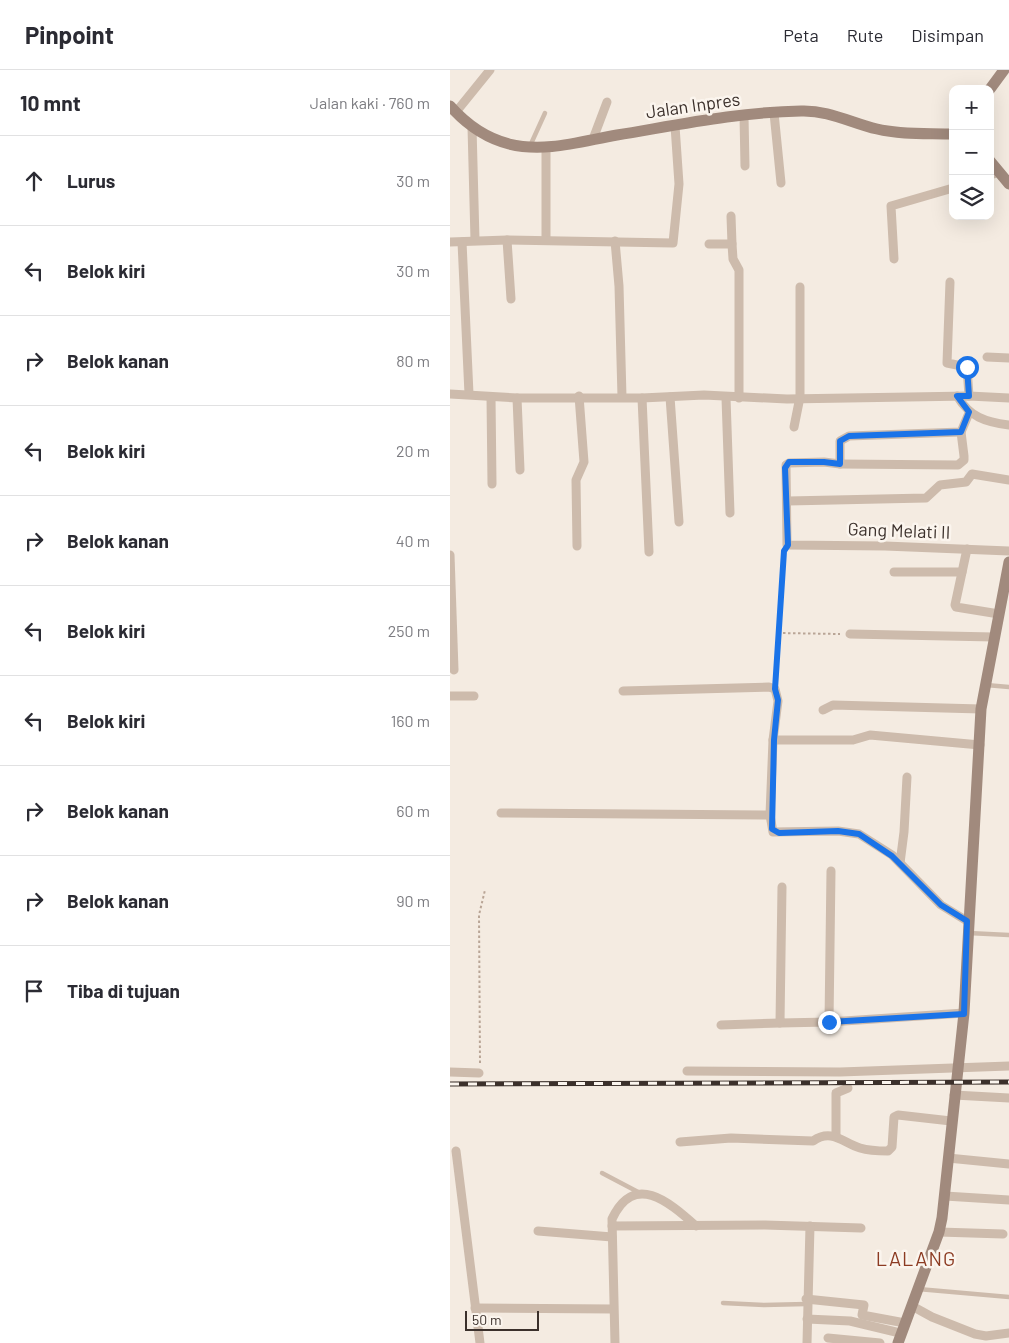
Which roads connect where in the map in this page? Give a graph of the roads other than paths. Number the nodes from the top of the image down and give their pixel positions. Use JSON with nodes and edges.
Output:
{"nodes":[{"id":1,"x":490,"y":70,"type":"edge"},
{"id":2,"x":1005,"y":74,"type":"edge"},
{"id":3,"x":994,"y":85,"type":"edge"},
{"id":4,"x":607,"y":102,"type":"dead end"},
{"id":5,"x":453,"y":109,"type":"edge"},
{"id":6,"x":545,"y":113,"type":"dead end"},
{"id":7,"x":774,"y":113,"type":"junction"},
{"id":8,"x":744,"y":116,"type":"junction"},
{"id":9,"x":472,"y":126,"type":"junction"},
{"id":10,"x":675,"y":126,"type":"junction"},
{"id":11,"x":949,"y":134,"type":"edge"},
{"id":12,"x":593,"y":139,"type":"junction"},
{"id":13,"x":529,"y":147,"type":"junction"},
{"id":14,"x":546,"y":147,"type":"junction"},
{"id":15,"x":745,"y":166,"type":"dead end"},
{"id":16,"x":1000,"y":172,"type":"edge"},
{"id":17,"x":781,"y":182,"type":"dead end"},
{"id":18,"x":1009,"y":184,"type":"edge"},
{"id":19,"x":949,"y":189,"type":"edge"},
{"id":20,"x":731,"y":216,"type":"dead end"},
{"id":21,"x":475,"y":240,"type":"junction"},
{"id":22,"x":507,"y":240,"type":"junction"},
{"id":23,"x":546,"y":240,"type":"junction"},
{"id":24,"x":615,"y":241,"type":"junction"},
{"id":25,"x":450,"y":242,"type":"edge"},
{"id":26,"x":462,"y":242,"type":"junction"},
{"id":27,"x":709,"y":244,"type":"dead end"},
{"id":28,"x":732,"y":244,"type":"junction"},
{"id":29,"x":894,"y":259,"type":"dead end"},
{"id":30,"x":950,"y":282,"type":"dead end"},
{"id":31,"x":800,"y":287,"type":"dead end"},
{"id":32,"x":511,"y":299,"type":"dead end"},
{"id":33,"x":987,"y":357,"type":"dead end"},
{"id":34,"x":1009,"y":358,"type":"edge"},
{"id":35,"x":450,"y":394,"type":"edge"},
{"id":36,"x":469,"y":394,"type":"junction"},
{"id":37,"x":579,"y":396,"type":"junction"},
{"id":38,"x":957,"y":396,"type":"junction"},
{"id":39,"x":969,"y":396,"type":"junction"},
{"id":40,"x":491,"y":397,"type":"junction"},
{"id":41,"x":622,"y":397,"type":"junction"},
{"id":42,"x":670,"y":397,"type":"junction"},
{"id":43,"x":800,"y":397,"type":"junction"},
{"id":44,"x":517,"y":398,"type":"junction"},
{"id":45,"x":642,"y":398,"type":"junction"},
{"id":46,"x":726,"y":398,"type":"junction"},
{"id":47,"x":740,"y":398,"type":"junction"},
{"id":48,"x":1009,"y":398,"type":"edge"},
{"id":49,"x":969,"y":412,"type":"junction"},
{"id":50,"x":1009,"y":425,"type":"edge"},
{"id":51,"x":794,"y":427,"type":"dead end"},
{"id":52,"x":961,"y":432,"type":"junction"},
{"id":53,"x":840,"y":464,"type":"junction"},
{"id":54,"x":520,"y":470,"type":"dead end"},
{"id":55,"x":1009,"y":480,"type":"edge"},
{"id":56,"x":492,"y":484,"type":"dead end"},
{"id":57,"x":788,"y":501,"type":"junction"},
{"id":58,"x":730,"y":513,"type":"dead end"},
{"id":59,"x":679,"y":522,"type":"dead end"},
{"id":60,"x":577,"y":546,"type":"dead end"},
{"id":61,"x":968,"y":549,"type":"junction"},
{"id":62,"x":1009,"y":551,"type":"edge"},
{"id":63,"x":649,"y":552,"type":"dead end"},
{"id":64,"x":450,"y":555,"type":"edge"},
{"id":65,"x":1008,"y":568,"type":"edge"},
{"id":66,"x":894,"y":572,"type":"dead end"},
{"id":67,"x":962,"y":572,"type":"junction"},
{"id":68,"x":451,"y":611,"type":"edge"},
{"id":69,"x":999,"y":614,"type":"junction"},
{"id":70,"x":850,"y":634,"type":"road end"},
{"id":71,"x":994,"y":637,"type":"junction"},
{"id":72,"x":454,"y":670,"type":"dead end"},
{"id":73,"x":985,"y":685,"type":"junction"},
{"id":74,"x":1009,"y":687,"type":"edge"},
{"id":75,"x":622,"y":691,"type":"dead end"},
{"id":76,"x":450,"y":696,"type":"edge"},
{"id":77,"x":474,"y":696,"type":"dead end"},
{"id":78,"x":981,"y":709,"type":"junction"},
{"id":79,"x":823,"y":710,"type":"dead end"},
{"id":80,"x":774,"y":740,"type":"junction"},
{"id":81,"x":980,"y":745,"type":"junction"},
{"id":82,"x":907,"y":777,"type":"dead end"},
{"id":83,"x":501,"y":813,"type":"dead end"},
{"id":84,"x":770,"y":815,"type":"junction"},
{"id":85,"x":900,"y":862,"type":"junction"},
{"id":86,"x":831,"y":870,"type":"dead end"},
{"id":87,"x":782,"y":887,"type":"dead end"},
{"id":88,"x":967,"y":921,"type":"junction"},
{"id":89,"x":967,"y":934,"type":"junction"},
{"id":90,"x":1009,"y":935,"type":"edge"},
{"id":91,"x":964,"y":1014,"type":"junction"},
{"id":92,"x":829,"y":1022,"type":"junction"},
{"id":93,"x":780,"y":1023,"type":"junction"},
{"id":94,"x":721,"y":1025,"type":"dead end"},
{"id":95,"x":1009,"y":1066,"type":"edge"},
{"id":96,"x":958,"y":1067,"type":"junction"},
{"id":97,"x":687,"y":1071,"type":"dead end"},
{"id":98,"x":450,"y":1072,"type":"edge"},
{"id":99,"x":479,"y":1073,"type":"road end"},
{"id":100,"x":848,"y":1088,"type":"dead end"},
{"id":101,"x":954,"y":1096,"type":"junction"},
{"id":102,"x":1009,"y":1098,"type":"edge"},
{"id":103,"x":951,"y":1121,"type":"junction"},
{"id":104,"x":836,"y":1136,"type":"junction"},
{"id":105,"x":680,"y":1142,"type":"dead end"},
{"id":106,"x":456,"y":1151,"type":"dead end"},
{"id":107,"x":948,"y":1158,"type":"junction"},
{"id":108,"x":1009,"y":1164,"type":"edge"},
{"id":109,"x":602,"y":1173,"type":"dead end"},
{"id":110,"x":640,"y":1193,"type":"junction"},
{"id":111,"x":945,"y":1196,"type":"junction"},
{"id":112,"x":1009,"y":1200,"type":"edge"},
{"id":113,"x":612,"y":1226,"type":"junction"},
{"id":114,"x":696,"y":1226,"type":"junction"},
{"id":115,"x":810,"y":1226,"type":"junction"},
{"id":116,"x":861,"y":1228,"type":"dead end"},
{"id":117,"x":538,"y":1231,"type":"dead end"},
{"id":118,"x":939,"y":1232,"type":"junction"},
{"id":119,"x":1004,"y":1234,"type":"dead end"},
{"id":120,"x":612,"y":1237,"type":"junction"},
{"id":121,"x":916,"y":1289,"type":"junction"},
{"id":122,"x":1009,"y":1297,"type":"edge"},
{"id":123,"x":806,"y":1302,"type":"junction"},
{"id":124,"x":723,"y":1303,"type":"dead end"},
{"id":125,"x":912,"y":1306,"type":"junction"},
{"id":126,"x":475,"y":1308,"type":"junction"},
{"id":127,"x":613,"y":1309,"type":"junction"},
{"id":128,"x":807,"y":1319,"type":"junction"},
{"id":129,"x":862,"y":1319,"type":"junction"},
{"id":130,"x":901,"y":1333,"type":"edge"},
{"id":131,"x":1009,"y":1333,"type":"edge"},
{"id":132,"x":828,"y":1338,"type":"dead end"},
{"id":133,"x":480,"y":1343,"type":"edge"},
{"id":134,"x":614,"y":1343,"type":"edge"},
{"id":135,"x":807,"y":1343,"type":"edge"},
{"id":136,"x":880,"y":1343,"type":"edge"}],
"edges":[{"from":1,"to":5,"type":"street"},
{"from":2,"to":3,"type":"street"},
{"from":4,"to":12,"type":"street"},
{"from":5,"to":9,"type":"street","name":"Jalan Inpres"},
{"from":6,"to":13,"type":"lane"},
{"from":7,"to":8,"type":"street","name":"Jalan Inpres"},
{"from":7,"to":11,"type":"street","name":"Jalan Inpres"},
{"from":7,"to":17,"type":"street"},
{"from":8,"to":10,"type":"street","name":"Jalan Inpres"},
{"from":8,"to":15,"type":"street"},
{"from":9,"to":13,"type":"street","name":"Jalan Inpres"},
{"from":9,"to":21,"type":"street"},
{"from":10,"to":12,"type":"street","name":"Jalan Inpres"},
{"from":10,"to":24,"type":"street"},
{"from":12,"to":14,"type":"street","name":"Jalan Inpres"},
{"from":13,"to":14,"type":"street","name":"Jalan Inpres"},
{"from":14,"to":23,"type":"street"},
{"from":16,"to":18,"type":"street"},
{"from":19,"to":29,"type":"street"},
{"from":20,"to":28,"type":"street"},
{"from":21,"to":22,"type":"street"},
{"from":21,"to":26,"type":"street"},
{"from":22,"to":23,"type":"street"},
{"from":22,"to":32,"type":"street"},
{"from":23,"to":24,"type":"street"},
{"from":24,"to":41,"type":"street"},
{"from":25,"to":26,"type":"street"},
{"from":26,"to":36,"type":"street"},
{"from":27,"to":28,"type":"street"},
{"from":28,"to":47,"type":"street"},
{"from":30,"to":39,"type":"street"},
{"from":31,"to":43,"type":"street"},
{"from":33,"to":34,"type":"street"},
{"from":35,"to":36,"type":"street"},
{"from":36,"to":40,"type":"street"},
{"from":37,"to":41,"type":"street"},
{"from":37,"to":44,"type":"street"},
{"from":37,"to":60,"type":"street"},
{"from":38,"to":39,"type":"street"},
{"from":38,"to":43,"type":"street"},
{"from":38,"to":49,"type":"street"},
{"from":39,"to":48,"type":"street"},
{"from":40,"to":44,"type":"street"},
{"from":40,"to":56,"type":"street"},
{"from":41,"to":45,"type":"street"},
{"from":42,"to":45,"type":"street"},
{"from":42,"to":46,"type":"street"},
{"from":42,"to":59,"type":"street"},
{"from":43,"to":47,"type":"street"},
{"from":43,"to":51,"type":"street"},
{"from":44,"to":54,"type":"street"},
{"from":45,"to":63,"type":"street"},
{"from":46,"to":47,"type":"street"},
{"from":46,"to":58,"type":"street"},
{"from":49,"to":50,"type":"street"},
{"from":49,"to":52,"type":"street"},
{"from":52,"to":53,"type":"street"},
{"from":52,"to":53,"type":"street"},
{"from":53,"to":57,"type":"street"},
{"from":55,"to":57,"type":"street"},
{"from":57,"to":61,"type":"street","name":"Gang Melati II"},
{"from":61,"to":62,"type":"street","name":"Gang Melati II"},
{"from":61,"to":67,"type":"street"},
{"from":64,"to":68,"type":"street"},
{"from":65,"to":69,"type":"street"},
{"from":66,"to":67,"type":"street"},
{"from":67,"to":69,"type":"street"},
{"from":68,"to":72,"type":"street"},
{"from":69,"to":71,"type":"street"},
{"from":70,"to":71,"type":"street"},
{"from":71,"to":73,"type":"street"},
{"from":73,"to":74,"type":"lane"},
{"from":73,"to":78,"type":"street"},
{"from":75,"to":80,"type":"street"},
{"from":76,"to":77,"type":"street"},
{"from":78,"to":79,"type":"street"},
{"from":78,"to":81,"type":"street"},
{"from":80,"to":81,"type":"street"},
{"from":80,"to":84,"type":"street"},
{"from":81,"to":88,"type":"street"},
{"from":82,"to":85,"type":"street"},
{"from":83,"to":84,"type":"street"},
{"from":84,"to":85,"type":"street"},
{"from":85,"to":88,"type":"street"},
{"from":86,"to":92,"type":"street"},
{"from":87,"to":93,"type":"street"},
{"from":88,"to":89,"type":"street"},
{"from":89,"to":90,"type":"lane"},
{"from":89,"to":91,"type":"street"},
{"from":91,"to":92,"type":"street"},
{"from":91,"to":96,"type":"street"},
{"from":92,"to":93,"type":"street"},
{"from":93,"to":94,"type":"street"},
{"from":95,"to":96,"type":"street"},
{"from":96,"to":97,"type":"street"},
{"from":96,"to":101,"type":"street"},
{"from":98,"to":99,"type":"street"},
{"from":100,"to":104,"type":"street"},
{"from":101,"to":102,"type":"street"},
{"from":101,"to":103,"type":"street"},
{"from":103,"to":104,"type":"street"},
{"from":103,"to":107,"type":"street"},
{"from":104,"to":105,"type":"street"},
{"from":106,"to":126,"type":"street"},
{"from":107,"to":108,"type":"street"},
{"from":107,"to":111,"type":"street"},
{"from":109,"to":110,"type":"lane"},
{"from":110,"to":113,"type":"street"},
{"from":110,"to":114,"type":"street"},
{"from":111,"to":112,"type":"street"},
{"from":111,"to":118,"type":"street"},
{"from":113,"to":114,"type":"street"},
{"from":113,"to":120,"type":"street"},
{"from":114,"to":115,"type":"street"},
{"from":115,"to":116,"type":"street"},
{"from":115,"to":123,"type":"street"},
{"from":117,"to":120,"type":"street"},
{"from":118,"to":119,"type":"street"},
{"from":118,"to":121,"type":"street"},
{"from":120,"to":127,"type":"street"},
{"from":121,"to":122,"type":"lane"},
{"from":121,"to":125,"type":"street"},
{"from":123,"to":124,"type":"lane"},
{"from":123,"to":128,"type":"street"},
{"from":123,"to":129,"type":"street"},
{"from":125,"to":130,"type":"street"},
{"from":125,"to":131,"type":"street"},
{"from":126,"to":127,"type":"street"},
{"from":126,"to":133,"type":"street"},
{"from":127,"to":134,"type":"street"},
{"from":128,"to":129,"type":"street"},
{"from":128,"to":135,"type":"street"},
{"from":129,"to":130,"type":"street"},
{"from":132,"to":136,"type":"street"}]}
